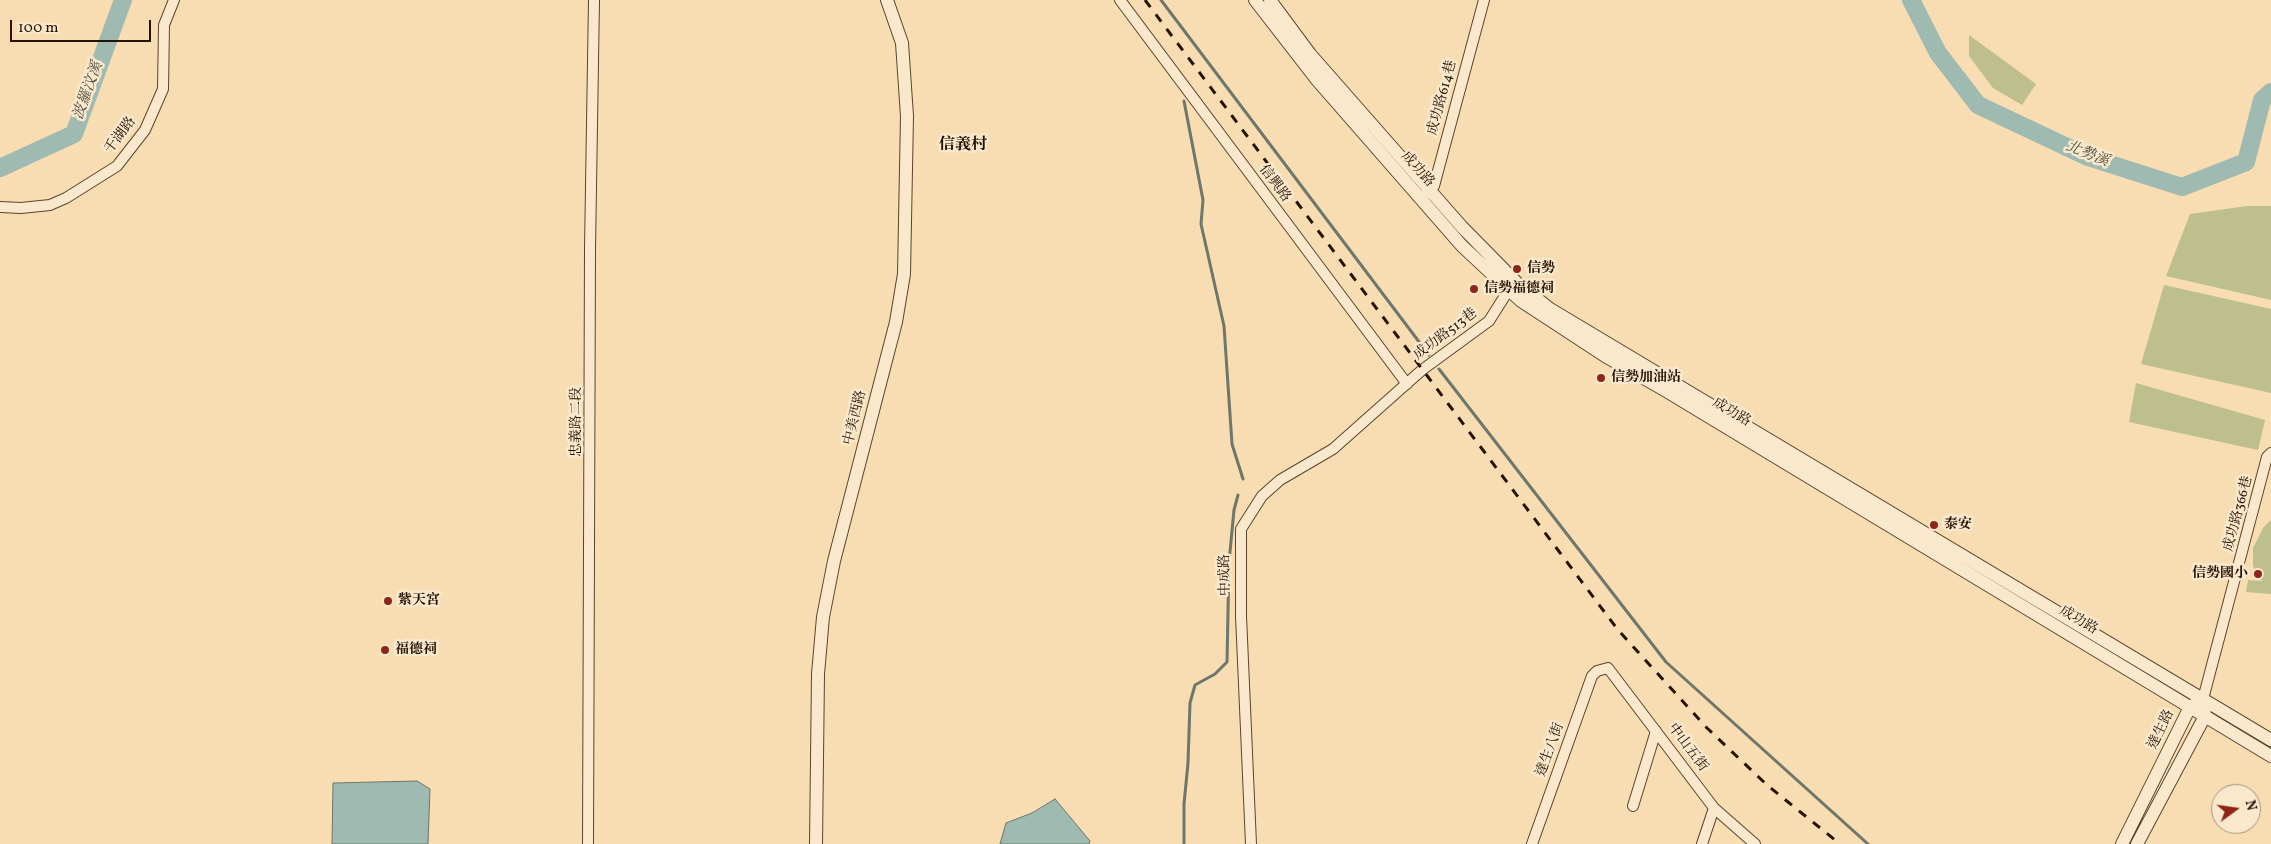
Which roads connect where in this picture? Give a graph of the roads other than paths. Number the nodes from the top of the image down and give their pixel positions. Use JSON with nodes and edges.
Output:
{"nodes":[{"id":1,"x":174,"y":0,"type":"edge"},
{"id":2,"x":594,"y":0,"type":"edge"},
{"id":3,"x":887,"y":0,"type":"edge"},
{"id":4,"x":1120,"y":0,"type":"edge"},
{"id":5,"x":1255,"y":0,"type":"edge"},
{"id":6,"x":1270,"y":0,"type":"edge"},
{"id":7,"x":1484,"y":0,"type":"edge"},
{"id":8,"x":1426,"y":194,"type":"junction"},
{"id":9,"x":0,"y":207,"type":"edge"},
{"id":10,"x":1513,"y":287,"type":"junction"},
{"id":11,"x":1407,"y":384,"type":"junction"},
{"id":12,"x":2271,"y":453,"type":"edge"},
{"id":13,"x":2055,"y":618,"type":"junction"},
{"id":14,"x":1601,"y":669,"type":"joint"},
{"id":15,"x":2204,"y":699,"type":"junction"},
{"id":16,"x":2190,"y":707,"type":"junction"},
{"id":17,"x":2205,"y":716,"type":"junction"},
{"id":18,"x":1656,"y":731,"type":"junction"},
{"id":19,"x":2271,"y":740,"type":"edge"},
{"id":20,"x":2271,"y":756,"type":"edge"},
{"id":21,"x":1632,"y":806,"type":"dead end"},
{"id":22,"x":1714,"y":808,"type":"junction"},
{"id":23,"x":588,"y":844,"type":"edge"},
{"id":24,"x":816,"y":844,"type":"edge"},
{"id":25,"x":1252,"y":844,"type":"edge"},
{"id":26,"x":1532,"y":844,"type":"edge"},
{"id":27,"x":1702,"y":844,"type":"edge"},
{"id":28,"x":1755,"y":844,"type":"edge"},
{"id":29,"x":2122,"y":844,"type":"edge"},
{"id":30,"x":2137,"y":844,"type":"edge"}],
"edges":[{"from":1,"to":9,"type":"street","name":"千湖路"},
{"from":2,"to":23,"type":"street","name":"忠義路二段"},
{"from":3,"to":24,"type":"street","name":"中美西路"},
{"from":4,"to":11,"type":"street","name":"信興路"},
{"from":5,"to":8,"type":"street","name":"成功路"},
{"from":6,"to":8,"type":"street","name":"成功路"},
{"from":7,"to":8,"type":"street","name":"成功路614巷"},
{"from":8,"to":10,"type":"street","name":"成功路"},
{"from":10,"to":11,"type":"street","name":"成功路513巷"},
{"from":10,"to":13,"type":"street","name":"成功路"},
{"from":11,"to":25,"type":"street","name":"中成路"},
{"from":12,"to":15,"type":"street","name":"成功路366巷"},
{"from":13,"to":15,"type":"street","name":"成功路"},
{"from":13,"to":16,"type":"street","name":"成功路"},
{"from":14,"to":18,"type":"street","name":"中山五街"},
{"from":14,"to":26,"type":"street","name":"達生八街"},
{"from":15,"to":16,"type":"street","name":"達生路"},
{"from":15,"to":17,"type":"street"},
{"from":15,"to":19,"type":"street","name":"成功路"},
{"from":16,"to":17,"type":"street","name":"成功路"},
{"from":16,"to":29,"type":"street","name":"達生路"},
{"from":17,"to":20,"type":"street","name":"成功路"},
{"from":17,"to":30,"type":"street"},
{"from":18,"to":21,"type":"street"},
{"from":18,"to":22,"type":"street","name":"中山五街"},
{"from":22,"to":27,"type":"street"},
{"from":22,"to":28,"type":"street","name":"中山五街"}]}
